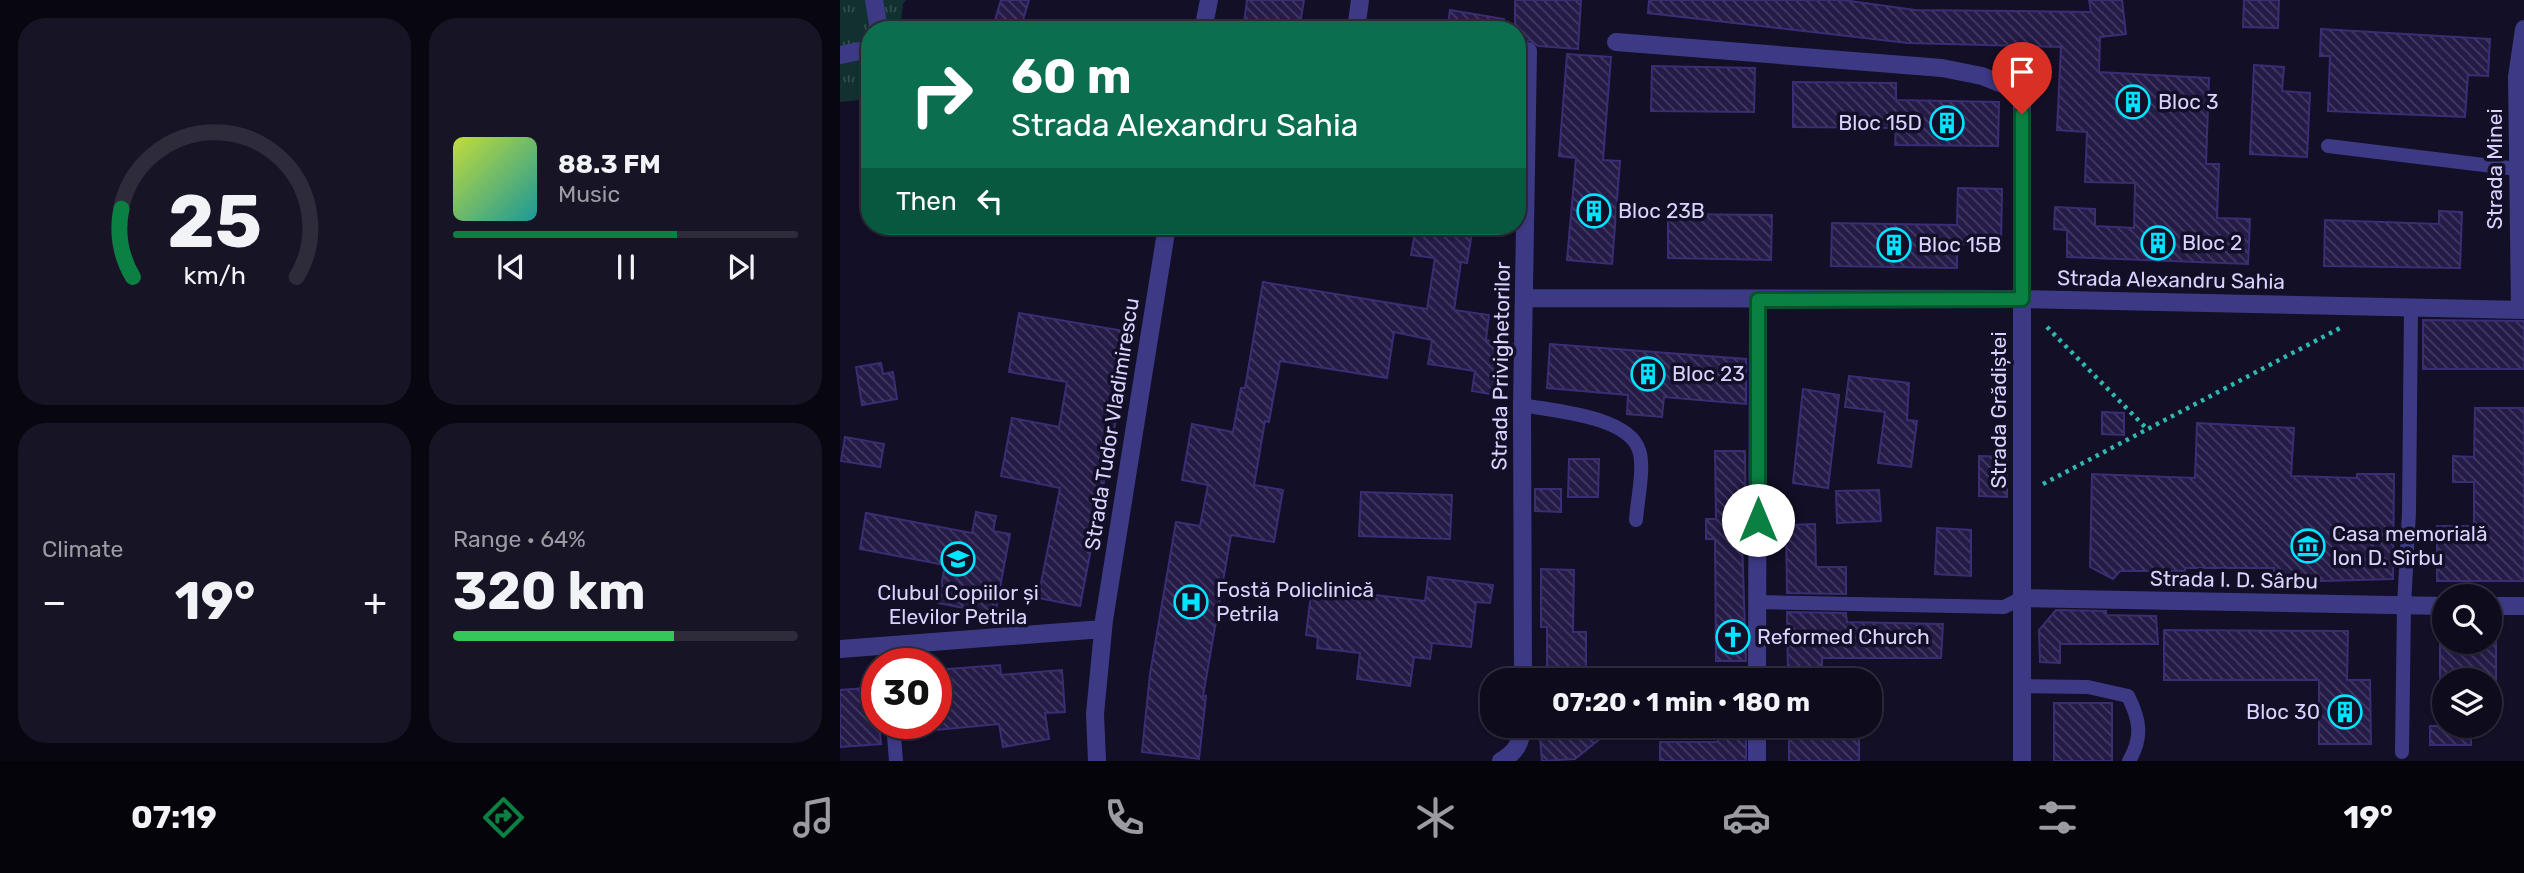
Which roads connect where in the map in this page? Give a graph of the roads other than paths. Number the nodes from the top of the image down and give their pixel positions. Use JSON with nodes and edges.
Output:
{"nodes":[{"id":1,"x":874,"y":0,"type":"edge"},
{"id":2,"x":1209,"y":0,"type":"edge"},
{"id":3,"x":1360,"y":0,"type":"edge"},
{"id":4,"x":878,"y":21,"type":"edge"},
{"id":5,"x":1205,"y":21,"type":"edge"},
{"id":6,"x":1357,"y":21,"type":"edge"},
{"id":7,"x":2524,"y":29,"type":"edge"},
{"id":8,"x":1616,"y":42,"type":"dead end"},
{"id":9,"x":1528,"y":51,"type":"dead end"},
{"id":10,"x":861,"y":53,"type":"edge"},
{"id":11,"x":840,"y":55,"type":"edge"},
{"id":12,"x":2328,"y":146,"type":"dead end"},
{"id":13,"x":2517,"y":169,"type":"junction"},
{"id":14,"x":1526,"y":174,"type":"edge"},
{"id":15,"x":1166,"y":235,"type":"edge"},
{"id":16,"x":1525,"y":235,"type":"edge"},
{"id":17,"x":1524,"y":298,"type":"junction"},
{"id":18,"x":2022,"y":299,"type":"junction"},
{"id":19,"x":1758,"y":300,"type":"junction"},
{"id":20,"x":2411,"y":308,"type":"junction"},
{"id":21,"x":2522,"y":310,"type":"edge"},
{"id":22,"x":1522,"y":405,"type":"junction"},
{"id":23,"x":1636,"y":520,"type":"dead end"},
{"id":24,"x":2022,"y":598,"type":"junction"},
{"id":25,"x":1758,"y":602,"type":"junction"},
{"id":26,"x":2404,"y":606,"type":"junction"},
{"id":27,"x":2432,"y":606,"type":"edge"},
{"id":28,"x":2502,"y":606,"type":"edge"},
{"id":29,"x":2524,"y":606,"type":"edge"},
{"id":30,"x":1103,"y":629,"type":"junction"},
{"id":31,"x":886,"y":645,"type":"junction"},
{"id":32,"x":886,"y":648,"type":"edge"},
{"id":33,"x":840,"y":649,"type":"edge"},
{"id":34,"x":1523,"y":668,"type":"edge"},
{"id":35,"x":1757,"y":668,"type":"edge"},
{"id":36,"x":2022,"y":686,"type":"junction"},
{"id":37,"x":1521,"y":738,"type":"edge"},
{"id":38,"x":1757,"y":738,"type":"edge"},
{"id":39,"x":894,"y":739,"type":"edge"},
{"id":40,"x":2402,"y":752,"type":"dead end"},
{"id":41,"x":896,"y":761,"type":"edge"},
{"id":42,"x":1097,"y":761,"type":"edge"},
{"id":43,"x":1501,"y":761,"type":"edge"},
{"id":44,"x":1757,"y":761,"type":"edge"},
{"id":45,"x":2022,"y":761,"type":"edge"},
{"id":46,"x":2129,"y":761,"type":"edge"}],
"edges":[{"from":1,"to":4,"type":"street"},
{"from":2,"to":5,"type":"street"},
{"from":3,"to":6,"type":"street"},
{"from":7,"to":13,"type":"street","name":"Strada Minei"},
{"from":8,"to":18,"type":"street","name":"Strada Grădiștei"},
{"from":9,"to":14,"type":"street","name":"Strada Privighetorilor"},
{"from":10,"to":11,"type":"street"},
{"from":12,"to":13,"type":"lane"},
{"from":13,"to":21,"type":"street","name":"Strada Minei"},
{"from":15,"to":30,"type":"street","name":"Strada Tudor Vladimirescu"},
{"from":16,"to":17,"type":"street","name":"Strada Privighetorilor"},
{"from":17,"to":19,"type":"street","name":"Strada Alexandru Sahia"},
{"from":17,"to":22,"type":"street","name":"Strada Privighetorilor"},
{"from":18,"to":19,"type":"street","name":"Strada Alexandru Sahia"},
{"from":18,"to":20,"type":"street","name":"Strada Alexandru Sahia"},
{"from":18,"to":24,"type":"street","name":"Strada Grădiștei"},
{"from":19,"to":25,"type":"street"},
{"from":20,"to":21,"type":"street","name":"Strada Alexandru Sahia"},
{"from":20,"to":26,"type":"lane"},
{"from":22,"to":23,"type":"lane"},
{"from":22,"to":34,"type":"street","name":"Strada Privighetorilor"},
{"from":24,"to":25,"type":"lane"},
{"from":24,"to":26,"type":"street","name":"Strada I. D. Sârbu"},
{"from":24,"to":36,"type":"street","name":"Strada Grădiștei"},
{"from":25,"to":35,"type":"street"},
{"from":26,"to":27,"type":"street","name":"Strada I. D. Sârbu"},
{"from":26,"to":40,"type":"lane"},
{"from":28,"to":29,"type":"street"},
{"from":30,"to":31,"type":"street"},
{"from":30,"to":42,"type":"street","name":"Strada Tudor Vladimirescu"},
{"from":31,"to":32,"type":"lane"},
{"from":31,"to":33,"type":"street"},
{"from":36,"to":45,"type":"street","name":"Strada Grădiștei"},
{"from":36,"to":46,"type":"lane"},
{"from":37,"to":43,"type":"street"},
{"from":38,"to":44,"type":"street"},
{"from":39,"to":41,"type":"lane"}]}
